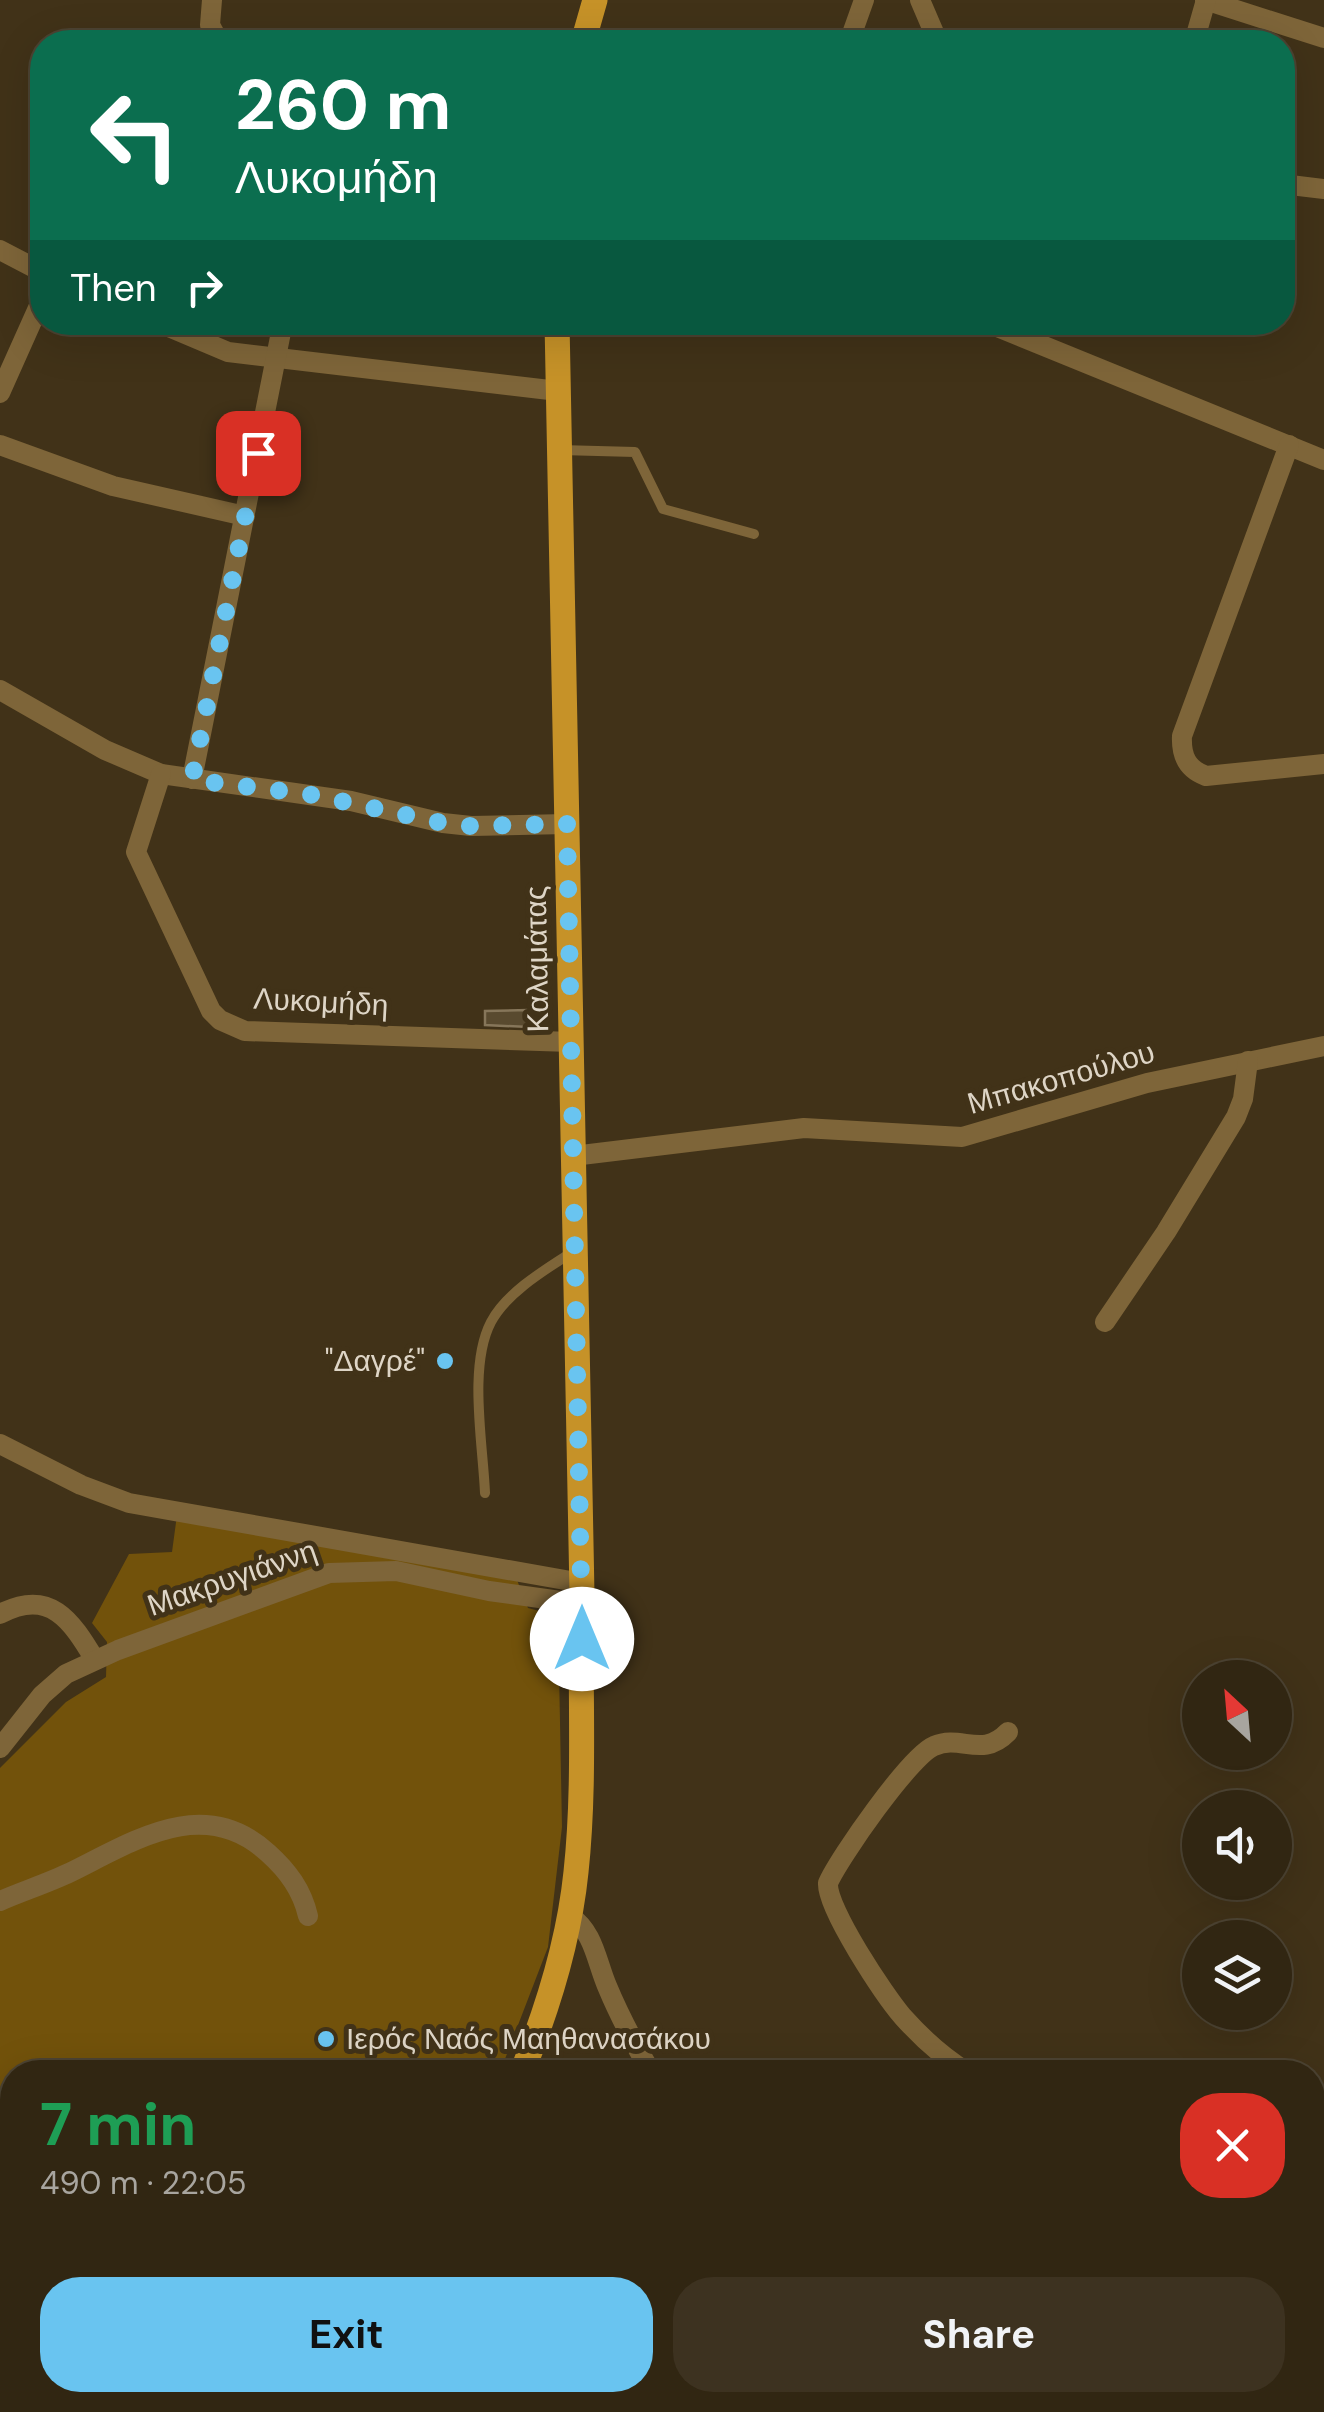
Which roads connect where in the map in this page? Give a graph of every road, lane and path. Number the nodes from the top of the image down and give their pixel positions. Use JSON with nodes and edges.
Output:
{"nodes":[{"id":1,"x":212,"y":0,"type":"edge"},
{"id":2,"x":595,"y":0,"type":"edge"},
{"id":3,"x":864,"y":0,"type":"edge"},
{"id":4,"x":920,"y":0,"type":"edge"},
{"id":5,"x":1206,"y":0,"type":"edge"},
{"id":6,"x":1266,"y":10,"type":"edge"},
{"id":7,"x":213,"y":30,"type":"edge"},
{"id":8,"x":586,"y":30,"type":"edge"},
{"id":9,"x":853,"y":30,"type":"edge"},
{"id":10,"x":933,"y":30,"type":"edge"},
{"id":11,"x":1197,"y":30,"type":"edge"},
{"id":12,"x":1324,"y":38,"type":"edge"},
{"id":13,"x":1295,"y":185,"type":"edge"},
{"id":14,"x":1324,"y":188,"type":"edge"},
{"id":15,"x":0,"y":250,"type":"edge"},
{"id":16,"x":30,"y":266,"type":"edge"},
{"id":17,"x":30,"y":326,"type":"edge"},
{"id":18,"x":188,"y":335,"type":"edge"},
{"id":19,"x":280,"y":335,"type":"edge"},
{"id":20,"x":557,"y":335,"type":"edge"},
{"id":21,"x":1018,"y":335,"type":"edge"},
{"id":22,"x":276,"y":357,"type":"junction"},
{"id":23,"x":558,"y":391,"type":"junction"},
{"id":24,"x":0,"y":392,"type":"edge"},
{"id":25,"x":0,"y":445,"type":"edge"},
{"id":26,"x":1288,"y":445,"type":"junction"},
{"id":27,"x":560,"y":450,"type":"junction"},
{"id":28,"x":1324,"y":460,"type":"edge"},
{"id":29,"x":245,"y":516,"type":"junction"},
{"id":30,"x":754,"y":534,"type":"dead end"},
{"id":31,"x":0,"y":690,"type":"edge"},
{"id":32,"x":1324,"y":764,"type":"edge"},
{"id":33,"x":162,"y":774,"type":"junction"},
{"id":34,"x":192,"y":780,"type":"junction"},
{"id":35,"x":567,"y":824,"type":"junction"},
{"id":36,"x":571,"y":1042,"type":"junction"},
{"id":37,"x":1324,"y":1046,"type":"edge"},
{"id":38,"x":1248,"y":1061,"type":"junction"},
{"id":39,"x":573,"y":1156,"type":"junction"},
{"id":40,"x":575,"y":1251,"type":"junction"},
{"id":41,"x":1106,"y":1322,"type":"dead end"},
{"id":42,"x":0,"y":1444,"type":"edge"},
{"id":43,"x":485,"y":1492,"type":"dead end"},
{"id":44,"x":582,"y":1594,"type":"junction"},
{"id":45,"x":0,"y":1614,"type":"edge"},
{"id":46,"x":95,"y":1660,"type":"junction"},
{"id":47,"x":1008,"y":1732,"type":"dead end"},
{"id":48,"x":0,"y":1748,"type":"edge"},
{"id":49,"x":0,"y":1901,"type":"edge"},
{"id":50,"x":308,"y":1916,"type":"dead end"},
{"id":51,"x":570,"y":1916,"type":"junction"},
{"id":52,"x":526,"y":2060,"type":"edge"},
{"id":53,"x":645,"y":2060,"type":"edge"},
{"id":54,"x":953,"y":2060,"type":"edge"}],
"edges":[{"from":1,"to":7,"type":"street"},
{"from":2,"to":8,"type":"main road"},
{"from":3,"to":9,"type":"street"},
{"from":4,"to":10,"type":"street"},
{"from":5,"to":6,"type":"street"},
{"from":5,"to":11,"type":"street"},
{"from":6,"to":12,"type":"street"},
{"from":13,"to":14,"type":"street"},
{"from":15,"to":16,"type":"street"},
{"from":17,"to":24,"type":"street"},
{"from":18,"to":22,"type":"street"},
{"from":19,"to":22,"type":"street"},
{"from":20,"to":23,"type":"main road","name":"Καλαμάτας"},
{"from":21,"to":26,"type":"street"},
{"from":22,"to":23,"type":"street"},
{"from":22,"to":29,"type":"street"},
{"from":23,"to":27,"type":"main road","name":"Καλαμάτας"},
{"from":25,"to":29,"type":"street"},
{"from":26,"to":28,"type":"street"},
{"from":26,"to":32,"type":"street"},
{"from":27,"to":30,"type":"lane"},
{"from":27,"to":35,"type":"main road","name":"Καλαμάτας"},
{"from":29,"to":34,"type":"street"},
{"from":31,"to":33,"type":"street"},
{"from":33,"to":34,"type":"street"},
{"from":33,"to":36,"type":"street","name":"Λυκομήδη"},
{"from":34,"to":35,"type":"street"},
{"from":35,"to":36,"type":"main road","name":"Καλαμάτας"},
{"from":36,"to":39,"type":"main road","name":"Καλαμάτας"},
{"from":37,"to":38,"type":"street","name":"Μπακοπούλου"},
{"from":38,"to":39,"type":"street","name":"Μπακοπούλου"},
{"from":38,"to":41,"type":"street"},
{"from":39,"to":40,"type":"main road","name":"Καλαμάτας"},
{"from":40,"to":43,"type":"lane"},
{"from":40,"to":44,"type":"main road","name":"Καλαμάτας"},
{"from":42,"to":44,"type":"street"},
{"from":44,"to":46,"type":"street","name":"Μακρυγιάννη"},
{"from":44,"to":51,"type":"main road","name":"Καλαμάτας"},
{"from":45,"to":46,"type":"street"},
{"from":46,"to":48,"type":"street","name":"Μακρυγιάννη"},
{"from":47,"to":54,"type":"street"},
{"from":49,"to":50,"type":"street"},
{"from":51,"to":52,"type":"main road","name":"Καλαμάτας"},
{"from":51,"to":53,"type":"street"}]}
